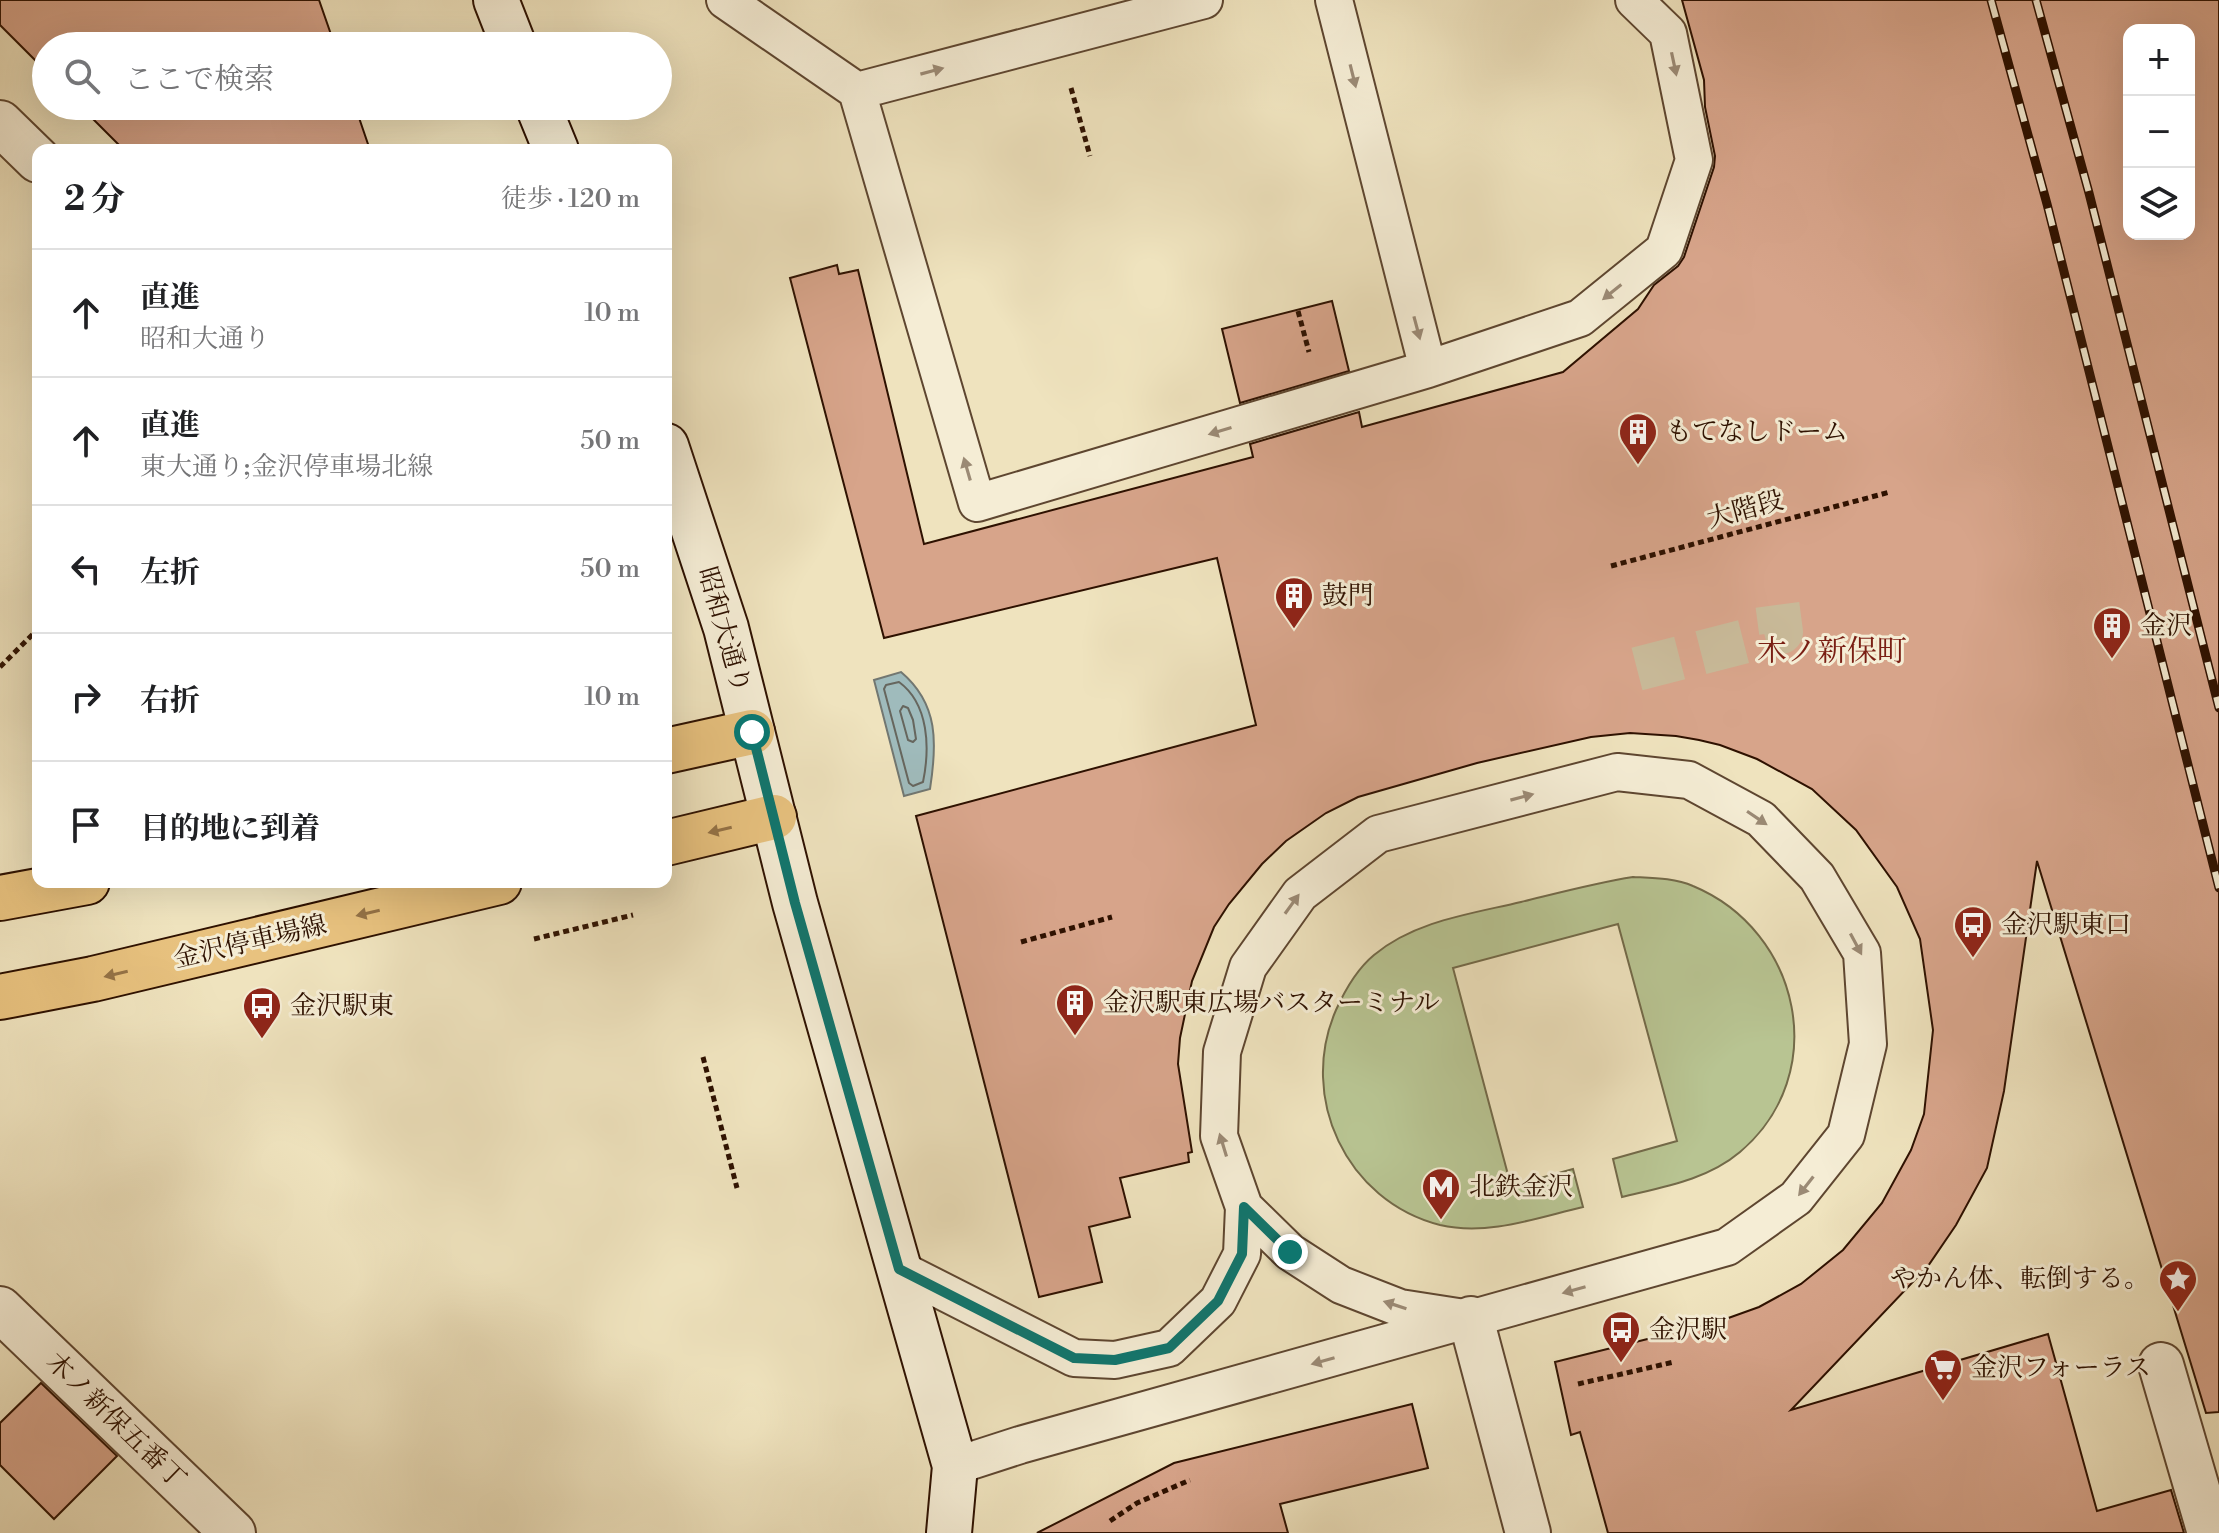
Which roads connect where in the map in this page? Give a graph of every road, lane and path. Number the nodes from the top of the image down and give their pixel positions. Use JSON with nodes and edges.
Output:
{"nodes":[{"id":1,"x":496,"y":0,"type":"edge"},
{"id":2,"x":725,"y":0,"type":"edge"},
{"id":3,"x":1204,"y":0,"type":"edge"},
{"id":4,"x":1334,"y":0,"type":"edge"},
{"id":5,"x":1634,"y":0,"type":"edge"},
{"id":6,"x":509,"y":32,"type":"edge"},
{"id":7,"x":857,"y":91,"type":"junction"},
{"id":8,"x":544,"y":120,"type":"edge"},
{"id":9,"x":0,"y":123,"type":"edge"},
{"id":10,"x":554,"y":144,"type":"edge"},
{"id":11,"x":32,"y":154,"type":"edge"},
{"id":12,"x":1428,"y":369,"type":"junction"},
{"id":13,"x":672,"y":464,"type":"edge"},
{"id":14,"x":1890,"y":492,"type":"dead end"},
{"id":15,"x":1611,"y":566,"type":"dead end"},
{"id":16,"x":32,"y":635,"type":"edge"},
{"id":17,"x":0,"y":667,"type":"edge"},
{"id":18,"x":752,"y":732,"type":"junction"},
{"id":19,"x":672,"y":750,"type":"edge"},
{"id":20,"x":774,"y":817,"type":"junction"},
{"id":21,"x":672,"y":842,"type":"edge"},
{"id":22,"x":54,"y":888,"type":"edge"},
{"id":23,"x":474,"y":888,"type":"edge"},
{"id":24,"x":0,"y":898,"type":"edge"},
{"id":25,"x":633,"y":915,"type":"dead end"},
{"id":26,"x":1112,"y":917,"type":"dead end"},
{"id":27,"x":534,"y":939,"type":"dead end"},
{"id":28,"x":1021,"y":942,"type":"dead end"},
{"id":29,"x":0,"y":997,"type":"edge"},
{"id":30,"x":703,"y":1057,"type":"dead end"},
{"id":31,"x":737,"y":1188,"type":"dead end"},
{"id":32,"x":1244,"y":1207,"type":"junction"},
{"id":33,"x":899,"y":1269,"type":"junction"},
{"id":34,"x":0,"y":1309,"type":"edge"},
{"id":35,"x":1471,"y":1319,"type":"junction"},
{"id":36,"x":1674,"y":1362,"type":"dead end"},
{"id":37,"x":2161,"y":1365,"type":"dead end"},
{"id":38,"x":1578,"y":1384,"type":"dead end"},
{"id":39,"x":955,"y":1466,"type":"junction"},
{"id":40,"x":1190,"y":1480,"type":"dead end"},
{"id":41,"x":1110,"y":1521,"type":"dead end"},
{"id":42,"x":233,"y":1533,"type":"edge"},
{"id":43,"x":949,"y":1533,"type":"edge"},
{"id":44,"x":1528,"y":1533,"type":"edge"},
{"id":45,"x":2210,"y":1533,"type":"edge"}],
"edges":[{"from":1,"to":6,"type":"main road"},
{"from":2,"to":7,"type":"lane"},
{"from":7,"to":3,"type":"lane","one_way":true},
{"from":4,"to":12,"type":"lane","one_way":true},
{"from":5,"to":12,"type":"lane","one_way":true},
{"from":12,"to":7,"type":"lane","one_way":true},
{"from":8,"to":10,"type":"main road"},
{"from":9,"to":11,"type":"main road"},
{"from":13,"to":18,"type":"main road","name":"昭和大通り"},
{"from":14,"to":15,"type":"path","name":"大階段"},
{"from":16,"to":17,"type":"path"},
{"from":18,"to":19,"type":"main road"},
{"from":18,"to":20,"type":"main road","name":"昭和大通り"},
{"from":20,"to":21,"type":"main road","one_way":true},
{"from":20,"to":33,"type":"main road","name":"昭和大通り"},
{"from":22,"to":24,"type":"main road"},
{"from":23,"to":29,"type":"main road","name":"金沢停車場線","one_way":true},
{"from":25,"to":27,"type":"path"},
{"from":26,"to":28,"type":"path"},
{"from":30,"to":31,"type":"path"},
{"from":32,"to":33,"type":"lane"},
{"from":35,"to":32,"type":"lane","one_way":true},
{"from":32,"to":35,"type":"lane","one_way":true},
{"from":33,"to":39,"type":"main road","name":"昭和大通り"},
{"from":34,"to":42,"type":"main road","name":"木ノ新保五番丁"},
{"from":35,"to":39,"type":"lane","one_way":true},
{"from":35,"to":44,"type":"main road"},
{"from":36,"to":38,"type":"path"},
{"from":37,"to":45,"type":"main road"},
{"from":39,"to":43,"type":"main road"},
{"from":40,"to":41,"type":"path"}]}
